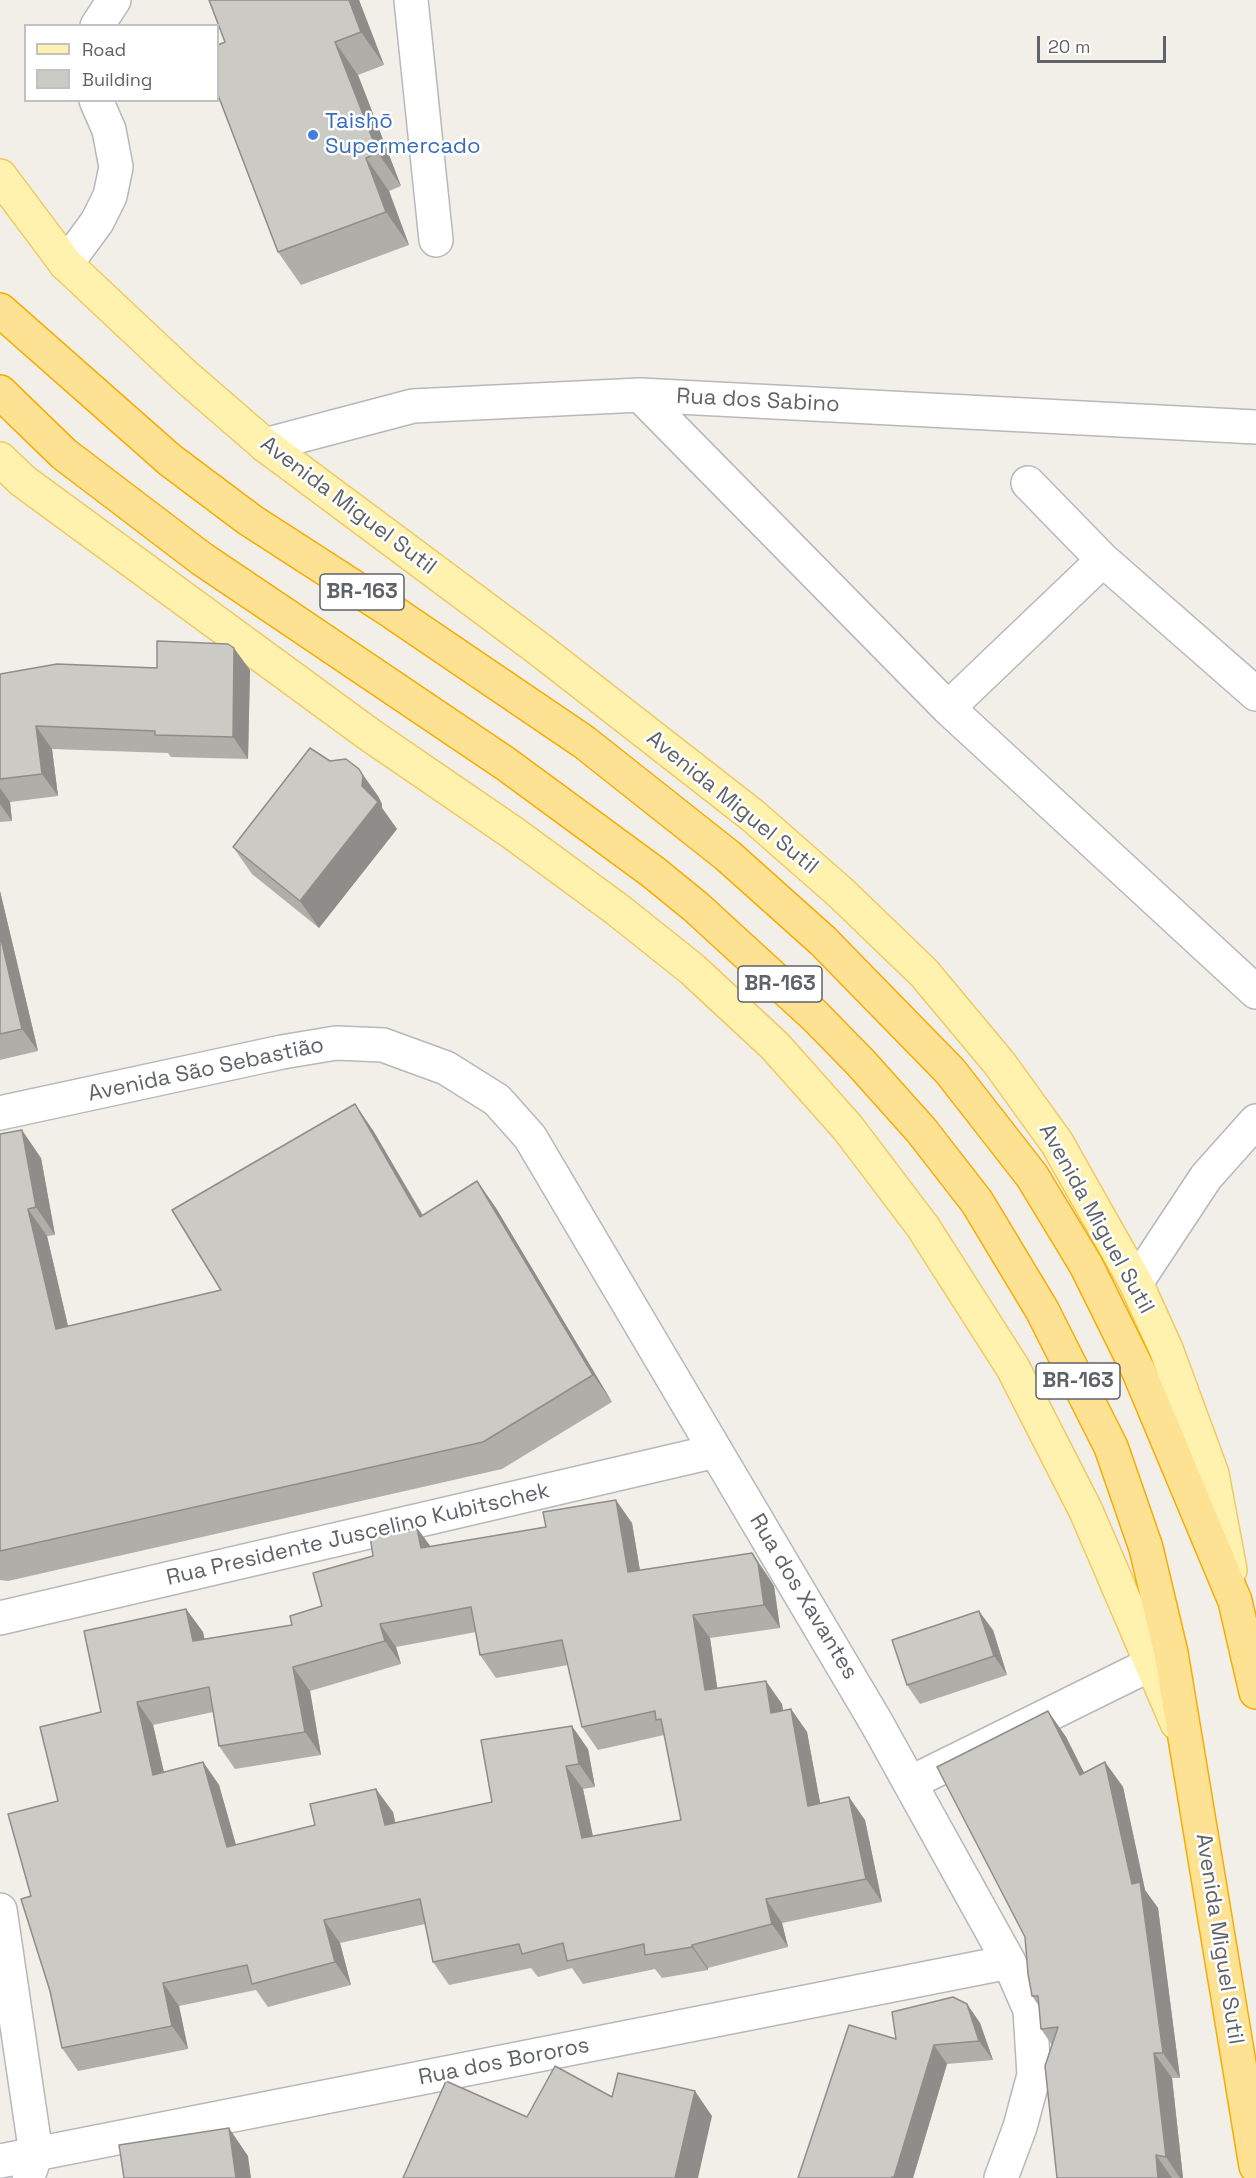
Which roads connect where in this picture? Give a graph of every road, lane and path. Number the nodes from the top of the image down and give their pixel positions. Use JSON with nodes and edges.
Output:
{"nodes":[{"id":1,"x":114,"y":0,"type":"edge"},
{"id":2,"x":411,"y":0,"type":"edge"},
{"id":3,"x":98,"y":24,"type":"edge"},
{"id":4,"x":97,"y":102,"type":"edge"},
{"id":5,"x":0,"y":176,"type":"edge"},
{"id":6,"x":436,"y":240,"type":"dead end"},
{"id":7,"x":66,"y":264,"type":"junction"},
{"id":8,"x":0,"y":310,"type":"edge"},
{"id":9,"x":0,"y":392,"type":"edge"},
{"id":10,"x":640,"y":395,"type":"junction"},
{"id":11,"x":1256,"y":427,"type":"edge"},
{"id":12,"x":265,"y":445,"type":"junction"},
{"id":13,"x":0,"y":459,"type":"edge"},
{"id":14,"x":1028,"y":483,"type":"dead end"},
{"id":15,"x":1103,"y":560,"type":"junction"},
{"id":16,"x":1256,"y":694,"type":"edge"},
{"id":17,"x":948,"y":708,"type":"junction"},
{"id":18,"x":1256,"y":992,"type":"edge"},
{"id":19,"x":446,"y":1068,"type":"joint"},
{"id":20,"x":0,"y":1113,"type":"edge"},
{"id":21,"x":1256,"y":1121,"type":"edge"},
{"id":22,"x":1136,"y":1283,"type":"junction"},
{"id":23,"x":716,"y":1451,"type":"junction"},
{"id":24,"x":1236,"y":1601,"type":"junction"},
{"id":25,"x":0,"y":1618,"type":"edge"},
{"id":26,"x":1151,"y":1664,"type":"junction"},
{"id":27,"x":1256,"y":1692,"type":"edge"},
{"id":28,"x":1188,"y":1748,"type":"junction"},
{"id":29,"x":910,"y":1783,"type":"junction"},
{"id":30,"x":0,"y":1910,"type":"edge"},
{"id":31,"x":1009,"y":1962,"type":"junction"},
{"id":32,"x":0,"y":2162,"type":"edge"},
{"id":33,"x":32,"y":2166,"type":"edge"},
{"id":34,"x":1256,"y":2166,"type":"edge"},
{"id":35,"x":1001,"y":2178,"type":"edge"}],
"edges":[{"from":1,"to":3,"type":"street"},
{"from":2,"to":6,"type":"street"},
{"from":4,"to":7,"type":"street"},
{"from":5,"to":7,"type":"main road","name":"Avenida Miguel Sutil"},
{"from":7,"to":12,"type":"main road","name":"Avenida Miguel Sutil"},
{"from":8,"to":24,"type":"highway","name":"Avenida Miguel Sutil","number":"BR-163"},
{"from":9,"to":28,"type":"highway","name":"Avenida Miguel Sutil","number":"BR-163"},
{"from":10,"to":11,"type":"street","name":"Rua dos Sabino"},
{"from":10,"to":12,"type":"street","name":"Rua dos Sabino"},
{"from":10,"to":17,"type":"street"},
{"from":12,"to":22,"type":"main road","name":"Avenida Miguel Sutil"},
{"from":13,"to":26,"type":"main road","name":"Avenida Miguel Sutil"},
{"from":14,"to":15,"type":"street"},
{"from":15,"to":16,"type":"street"},
{"from":15,"to":17,"type":"street"},
{"from":17,"to":18,"type":"street"},
{"from":19,"to":20,"type":"street","name":"Avenida São Sebastião"},
{"from":19,"to":23,"type":"street","name":"Rua dos Xavantes"},
{"from":21,"to":22,"type":"street"},
{"from":22,"to":24,"type":"main road","name":"Avenida Miguel Sutil"},
{"from":23,"to":25,"type":"street","name":"Rua Presidente Juscelino Kubitschek"},
{"from":23,"to":29,"type":"street","name":"Rua dos Xavantes"},
{"from":24,"to":27,"type":"highway","name":"Avenida Miguel Sutil","number":"BR-163"},
{"from":26,"to":28,"type":"main road","name":"Avenida Miguel Sutil"},
{"from":26,"to":29,"type":"street"},
{"from":28,"to":34,"type":"highway","name":"Avenida Miguel Sutil","number":"BR-163"},
{"from":29,"to":31,"type":"street","name":"Rua dos Xavantes"},
{"from":30,"to":33,"type":"street"},
{"from":31,"to":33,"type":"street","name":"Rua dos Bororos"},
{"from":31,"to":35,"type":"street","name":"Rua dos Xavantes"},
{"from":32,"to":33,"type":"street","name":"Rua dos Bororos"}]}
